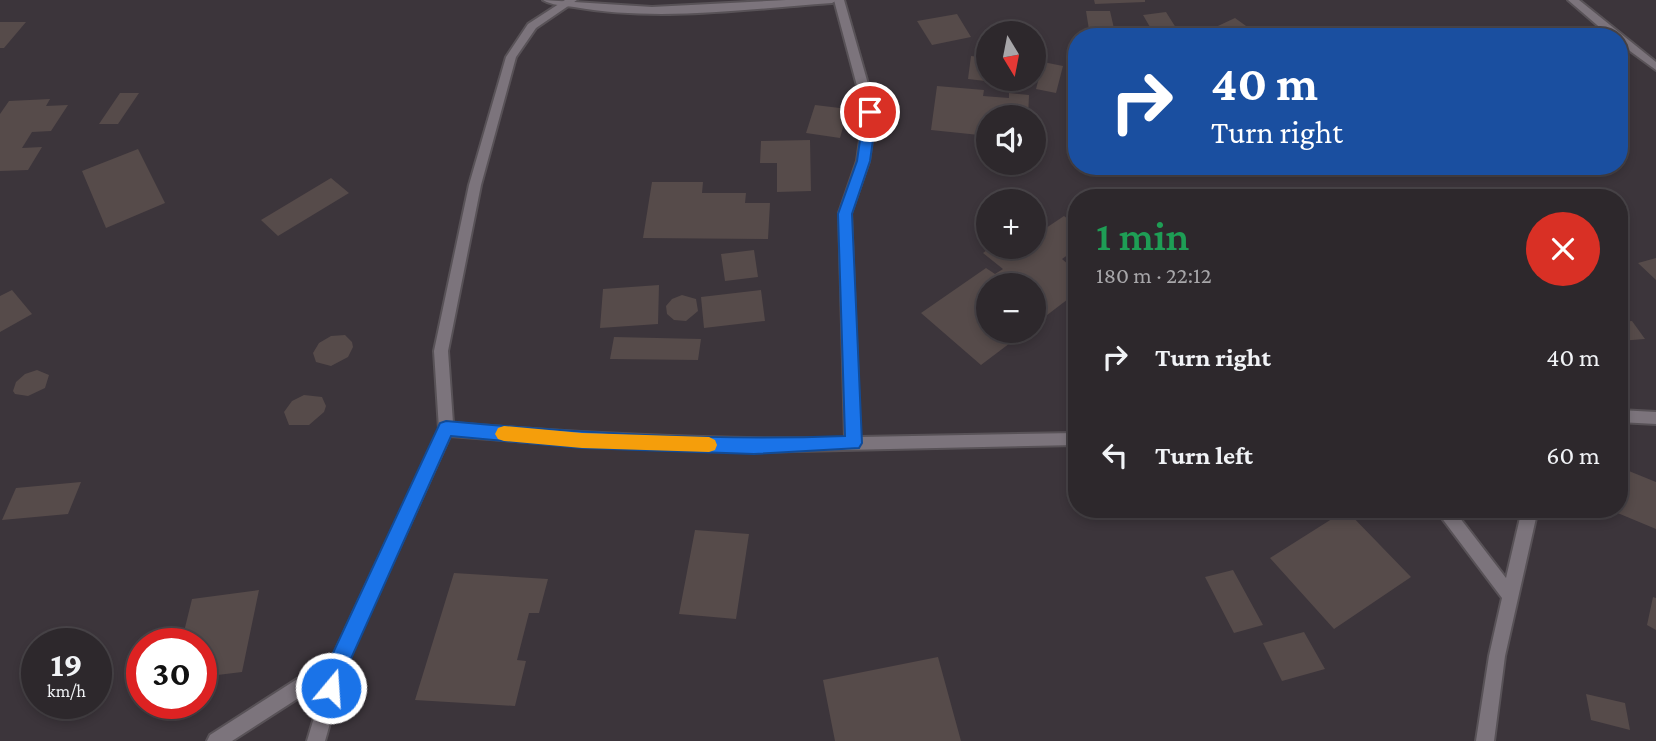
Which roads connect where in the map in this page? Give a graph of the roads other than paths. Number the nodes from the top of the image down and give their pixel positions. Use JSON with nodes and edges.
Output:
{"nodes":[{"id":1,"x":548,"y":0,"type":"edge"},
{"id":2,"x":832,"y":0,"type":"edge"},
{"id":3,"x":839,"y":0,"type":"edge"},
{"id":4,"x":1573,"y":0,"type":"edge"},
{"id":5,"x":570,"y":2,"type":"edge"},
{"id":6,"x":1607,"y":28,"type":"edge"},
{"id":7,"x":1628,"y":45,"type":"edge"},
{"id":8,"x":1656,"y":67,"type":"edge"},
{"id":9,"x":1628,"y":416,"type":"edge"},
{"id":10,"x":1656,"y":418,"type":"edge"},
{"id":11,"x":446,"y":429,"type":"junction"},
{"id":12,"x":1068,"y":439,"type":"edge"},
{"id":13,"x":853,"y":443,"type":"junction"},
{"id":14,"x":1450,"y":518,"type":"edge"},
{"id":15,"x":1528,"y":518,"type":"edge"},
{"id":16,"x":1510,"y":597,"type":"junction"},
{"id":17,"x":339,"y":662,"type":"junction"},
{"id":18,"x":216,"y":741,"type":"edge"},
{"id":19,"x":316,"y":741,"type":"edge"},
{"id":20,"x":1485,"y":741,"type":"edge"}],
"edges":[{"from":1,"to":5,"type":"street"},
{"from":2,"to":5,"type":"street"},
{"from":3,"to":13,"type":"street"},
{"from":4,"to":6,"type":"street"},
{"from":5,"to":11,"type":"street"},
{"from":7,"to":8,"type":"street"},
{"from":9,"to":10,"type":"street"},
{"from":11,"to":13,"type":"street"},
{"from":11,"to":17,"type":"street"},
{"from":12,"to":13,"type":"street"},
{"from":14,"to":16,"type":"street"},
{"from":15,"to":16,"type":"street"},
{"from":16,"to":20,"type":"street"},
{"from":17,"to":18,"type":"street"},
{"from":17,"to":19,"type":"street"}]}
